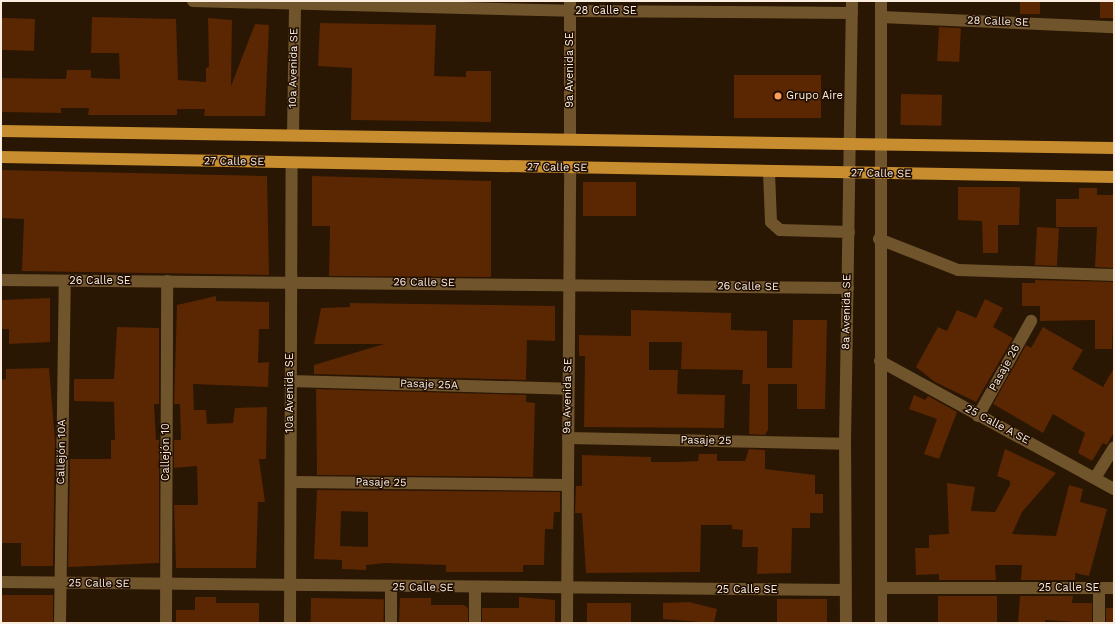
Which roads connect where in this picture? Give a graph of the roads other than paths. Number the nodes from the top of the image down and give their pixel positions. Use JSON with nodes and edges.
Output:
{"nodes":[{"id":1,"x":193,"y":1,"type":"edge"},
{"id":2,"x":852,"y":1,"type":"edge"},
{"id":3,"x":881,"y":1,"type":"edge"},
{"id":4,"x":252,"y":2,"type":"edge"},
{"id":5,"x":295,"y":3,"type":"edge"},
{"id":6,"x":570,"y":6,"type":"edge"},
{"id":7,"x":852,"y":13,"type":"junction"},
{"id":8,"x":881,"y":17,"type":"junction"},
{"id":9,"x":1114,"y":27,"type":"edge"},
{"id":10,"x":1,"y":131,"type":"edge"},
{"id":11,"x":293,"y":135,"type":"junction"},
{"id":12,"x":570,"y":139,"type":"junction"},
{"id":13,"x":852,"y":144,"type":"junction"},
{"id":14,"x":880,"y":144,"type":"junction"},
{"id":15,"x":1114,"y":148,"type":"edge"},
{"id":16,"x":1,"y":157,"type":"edge"},
{"id":17,"x":292,"y":163,"type":"junction"},
{"id":18,"x":570,"y":168,"type":"junction"},
{"id":19,"x":769,"y":172,"type":"junction"},
{"id":20,"x":852,"y":174,"type":"junction"},
{"id":21,"x":879,"y":174,"type":"junction"},
{"id":22,"x":1114,"y":177,"type":"edge"},
{"id":23,"x":849,"y":232,"type":"junction"},
{"id":24,"x":879,"y":239,"type":"junction"},
{"id":25,"x":1114,"y":275,"type":"edge"},
{"id":26,"x":1,"y":280,"type":"edge"},
{"id":27,"x":65,"y":281,"type":"junction"},
{"id":28,"x":167,"y":281,"type":"junction"},
{"id":29,"x":291,"y":281,"type":"junction"},
{"id":30,"x":569,"y":285,"type":"junction"},
{"id":31,"x":848,"y":288,"type":"junction"},
{"id":32,"x":1031,"y":321,"type":"dead end"},
{"id":33,"x":880,"y":361,"type":"junction"},
{"id":34,"x":290,"y":381,"type":"junction"},
{"id":35,"x":568,"y":389,"type":"junction"},
{"id":36,"x":978,"y":416,"type":"junction"},
{"id":37,"x":568,"y":438,"type":"junction"},
{"id":38,"x":845,"y":444,"type":"junction"},
{"id":39,"x":1114,"y":447,"type":"edge"},
{"id":40,"x":1095,"y":478,"type":"junction"},
{"id":41,"x":291,"y":482,"type":"junction"},
{"id":42,"x":568,"y":485,"type":"junction"},
{"id":43,"x":1114,"y":489,"type":"edge"},
{"id":44,"x":1,"y":582,"type":"edge"},
{"id":45,"x":60,"y":583,"type":"junction"},
{"id":46,"x":166,"y":586,"type":"junction"},
{"id":47,"x":290,"y":586,"type":"junction"},
{"id":48,"x":391,"y":588,"type":"junction"},
{"id":49,"x":881,"y":588,"type":"junction"},
{"id":50,"x":1099,"y":588,"type":"junction"},
{"id":51,"x":1114,"y":588,"type":"edge"},
{"id":52,"x":475,"y":589,"type":"junction"},
{"id":53,"x":567,"y":590,"type":"junction"},
{"id":54,"x":845,"y":590,"type":"junction"},
{"id":55,"x":60,"y":623,"type":"edge"},
{"id":56,"x":166,"y":623,"type":"edge"},
{"id":57,"x":290,"y":623,"type":"edge"},
{"id":58,"x":391,"y":623,"type":"edge"},
{"id":59,"x":475,"y":623,"type":"edge"},
{"id":60,"x":567,"y":623,"type":"edge"},
{"id":61,"x":846,"y":623,"type":"edge"},
{"id":62,"x":880,"y":623,"type":"edge"},
{"id":63,"x":1099,"y":623,"type":"edge"}],
"edges":[{"from":1,"to":4,"type":"street","name":"28 Calle SE"},
{"from":2,"to":7,"type":"street","name":"8a Avenida SE"},
{"from":3,"to":8,"type":"street"},
{"from":4,"to":5,"type":"street","name":"28 Calle SE"},
{"from":5,"to":6,"type":"street","name":"28 Calle SE"},
{"from":5,"to":11,"type":"street","name":"10a Avenida SE"},
{"from":6,"to":7,"type":"street","name":"28 Calle SE"},
{"from":6,"to":12,"type":"street","name":"9a Avenida SE"},
{"from":7,"to":13,"type":"street","name":"8a Avenida SE"},
{"from":8,"to":9,"type":"street","name":"28 Calle SE"},
{"from":8,"to":14,"type":"street"},
{"from":10,"to":11,"type":"main road"},
{"from":11,"to":12,"type":"main road"},
{"from":12,"to":13,"type":"main road"},
{"from":13,"to":14,"type":"main road"},
{"from":13,"to":20,"type":"street","name":"8a Avenida SE"},
{"from":14,"to":15,"type":"main road"},
{"from":14,"to":21,"type":"street"},
{"from":16,"to":17,"type":"main road","name":"27 Calle SE"},
{"from":17,"to":18,"type":"main road","name":"27 Calle SE"},
{"from":17,"to":29,"type":"street","name":"10a Avenida SE"},
{"from":18,"to":19,"type":"main road","name":"27 Calle SE"},
{"from":18,"to":30,"type":"street","name":"9a Avenida SE"},
{"from":19,"to":20,"type":"main road","name":"27 Calle SE"},
{"from":19,"to":23,"type":"street"},
{"from":20,"to":21,"type":"main road","name":"27 Calle SE"},
{"from":20,"to":23,"type":"street","name":"8a Avenida SE"},
{"from":21,"to":22,"type":"main road","name":"27 Calle SE"},
{"from":21,"to":24,"type":"street"},
{"from":23,"to":31,"type":"street","name":"8a Avenida SE"},
{"from":24,"to":25,"type":"street"},
{"from":24,"to":33,"type":"street"},
{"from":26,"to":27,"type":"street","name":"26 Calle SE"},
{"from":27,"to":28,"type":"street","name":"26 Calle SE"},
{"from":27,"to":45,"type":"street","name":"Callejón 10A"},
{"from":28,"to":29,"type":"street","name":"26 Calle SE"},
{"from":28,"to":46,"type":"street","name":"Callejón 10"},
{"from":29,"to":30,"type":"street","name":"26 Calle SE"},
{"from":29,"to":34,"type":"street","name":"10a Avenida SE"},
{"from":30,"to":31,"type":"street","name":"26 Calle SE"},
{"from":30,"to":35,"type":"street","name":"9a Avenida SE"},
{"from":31,"to":38,"type":"street","name":"8a Avenida SE"},
{"from":32,"to":36,"type":"street","name":"Pasaje 26"},
{"from":33,"to":36,"type":"street","name":"25 Calle A SE"},
{"from":33,"to":49,"type":"street"},
{"from":34,"to":35,"type":"street","name":"Pasaje 25A"},
{"from":34,"to":41,"type":"street","name":"10a Avenida SE"},
{"from":35,"to":37,"type":"street","name":"9a Avenida SE"},
{"from":36,"to":40,"type":"street","name":"25 Calle A SE"},
{"from":37,"to":38,"type":"street","name":"Pasaje 25"},
{"from":37,"to":42,"type":"street","name":"9a Avenida SE"},
{"from":38,"to":54,"type":"street","name":"8a Avenida SE"},
{"from":39,"to":40,"type":"street"},
{"from":40,"to":43,"type":"street","name":"25 Calle A SE"},
{"from":41,"to":42,"type":"street","name":"Pasaje 25"},
{"from":41,"to":47,"type":"street","name":"10a Avenida SE"},
{"from":42,"to":53,"type":"street","name":"9a Avenida SE"},
{"from":44,"to":45,"type":"street","name":"25 Calle SE"},
{"from":45,"to":46,"type":"street","name":"25 Calle SE"},
{"from":45,"to":55,"type":"street","name":"Callejón 10A"},
{"from":46,"to":47,"type":"street","name":"25 Calle SE"},
{"from":46,"to":56,"type":"street","name":"Callejón 10"},
{"from":47,"to":48,"type":"street","name":"25 Calle SE"},
{"from":47,"to":57,"type":"street","name":"10a Avenida SE"},
{"from":48,"to":52,"type":"street","name":"25 Calle SE"},
{"from":48,"to":58,"type":"street"},
{"from":49,"to":50,"type":"street","name":"25 Calle SE"},
{"from":49,"to":62,"type":"street"},
{"from":50,"to":51,"type":"street","name":"25 Calle SE"},
{"from":50,"to":63,"type":"street"},
{"from":52,"to":53,"type":"street","name":"25 Calle SE"},
{"from":52,"to":59,"type":"street"},
{"from":53,"to":54,"type":"street","name":"25 Calle SE"},
{"from":53,"to":60,"type":"street","name":"9a Avenida SE"},
{"from":54,"to":61,"type":"street","name":"8a Avenida SE"}]}
